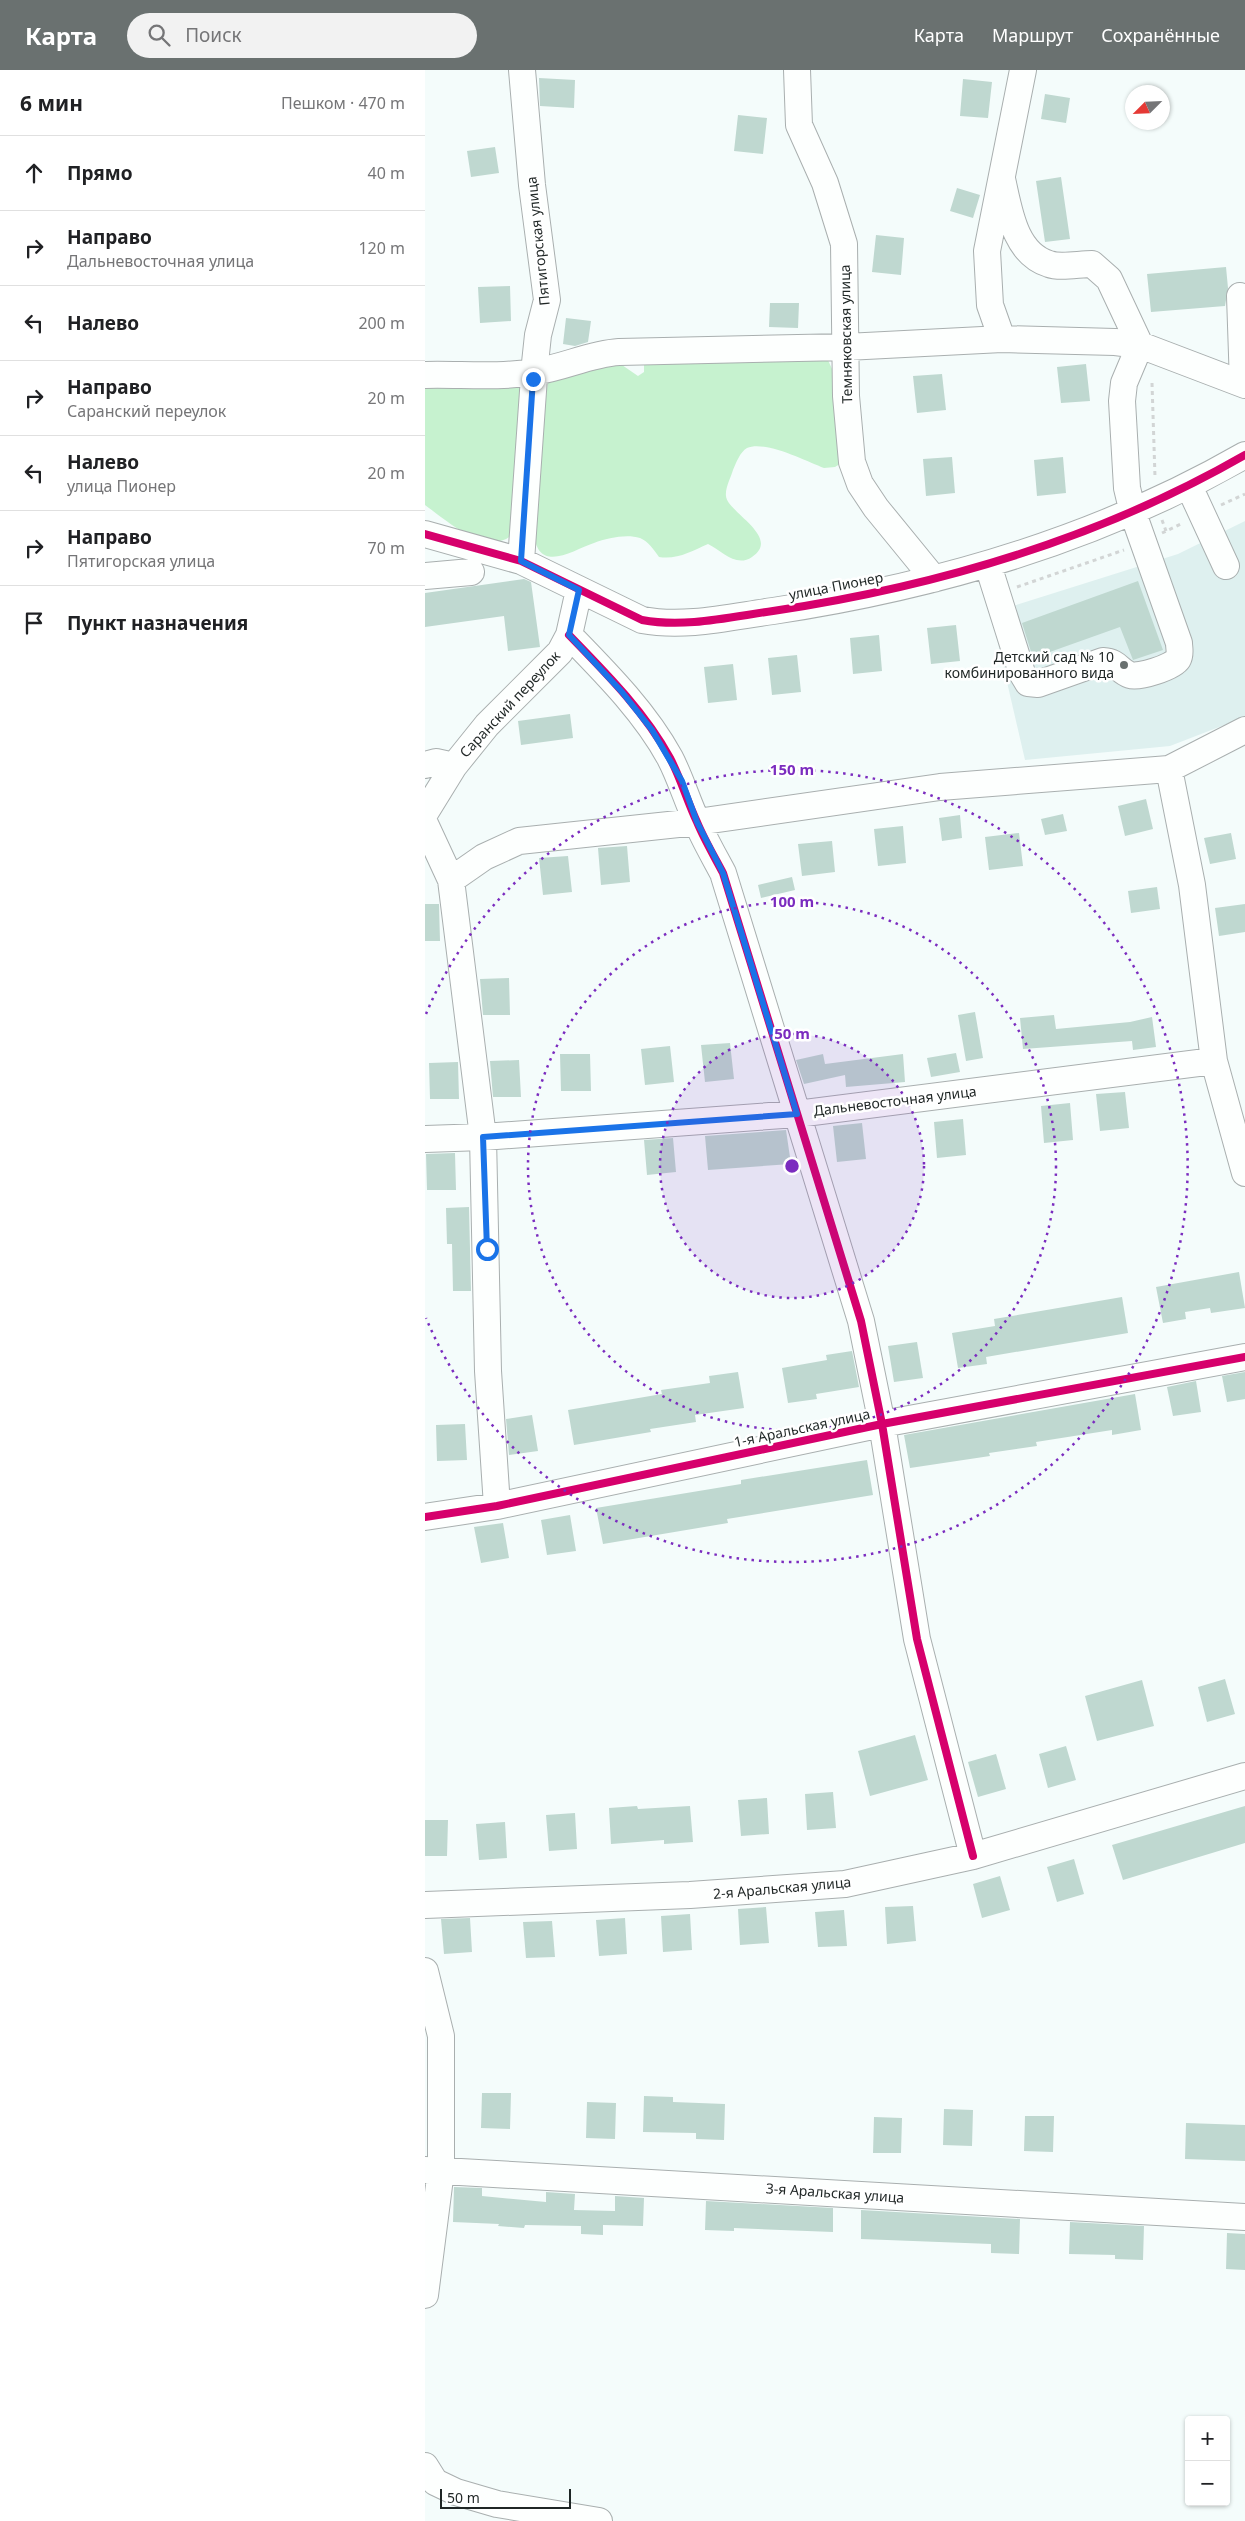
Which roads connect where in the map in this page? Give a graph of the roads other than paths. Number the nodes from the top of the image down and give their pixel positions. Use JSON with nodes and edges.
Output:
{"nodes":[{"id":1,"x":522,"y":70,"type":"edge"},
{"id":2,"x":797,"y":70,"type":"edge"},
{"id":3,"x":1023,"y":70,"type":"edge"},
{"id":4,"x":1002,"y":179,"type":"junction"},
{"id":5,"x":1240,"y":296,"type":"dead end"},
{"id":6,"x":1002,"y":339,"type":"junction"},
{"id":7,"x":1140,"y":345,"type":"junction"},
{"id":8,"x":846,"y":347,"type":"junction"},
{"id":9,"x":534,"y":372,"type":"junction"},
{"id":10,"x":425,"y":375,"type":"edge"},
{"id":11,"x":1244,"y":384,"type":"edge"},
{"id":12,"x":1245,"y":455,"type":"edge"},
{"id":13,"x":1189,"y":486,"type":"junction"},
{"id":14,"x":1133,"y":513,"type":"junction"},
{"id":15,"x":426,"y":535,"type":"edge"},
{"id":16,"x":521,"y":561,"type":"junction"},
{"id":17,"x":988,"y":565,"type":"junction"},
{"id":18,"x":1226,"y":566,"type":"dead end"},
{"id":19,"x":471,"y":572,"type":"dead end"},
{"id":20,"x":425,"y":576,"type":"edge"},
{"id":21,"x":933,"y":579,"type":"junction"},
{"id":22,"x":579,"y":590,"type":"junction"},
{"id":23,"x":569,"y":635,"type":"junction"},
{"id":24,"x":1245,"y":730,"type":"edge"},
{"id":25,"x":425,"y":765,"type":"edge"},
{"id":26,"x":454,"y":766,"type":"junction"},
{"id":27,"x":1169,"y":768,"type":"junction"},
{"id":28,"x":425,"y":812,"type":"edge"},
{"id":29,"x":697,"y":822,"type":"junction"},
{"id":30,"x":425,"y":824,"type":"edge"},
{"id":31,"x":451,"y":880,"type":"junction"},
{"id":32,"x":1214,"y":1061,"type":"junction"},
{"id":33,"x":797,"y":1114,"type":"junction"},
{"id":34,"x":483,"y":1137,"type":"junction"},
{"id":35,"x":425,"y":1138,"type":"edge"},
{"id":36,"x":1245,"y":1172,"type":"edge"},
{"id":37,"x":1245,"y":1357,"type":"edge"},
{"id":38,"x":882,"y":1424,"type":"junction"},
{"id":39,"x":497,"y":1506,"type":"junction"},
{"id":40,"x":425,"y":1517,"type":"edge"},
{"id":41,"x":1245,"y":1776,"type":"edge"},
{"id":42,"x":973,"y":1856,"type":"junction"},
{"id":43,"x":425,"y":1904,"type":"edge"},
{"id":44,"x":425,"y":1971,"type":"edge"},
{"id":45,"x":433,"y":2170,"type":"edge"},
{"id":46,"x":1245,"y":2217,"type":"edge"},
{"id":47,"x":425,"y":2295,"type":"edge"},
{"id":48,"x":428,"y":2481,"type":"edge"},
{"id":49,"x":482,"y":2510,"type":"edge"},
{"id":50,"x":599,"y":2521,"type":"edge"}],
"edges":[{"from":1,"to":9,"type":"street","name":"Пятигорская улица"},
{"from":2,"to":8,"type":"street","name":"Темняковская улица"},
{"from":3,"to":4,"type":"street"},
{"from":4,"to":6,"type":"street"},
{"from":4,"to":7,"type":"street"},
{"from":5,"to":11,"type":"street"},
{"from":6,"to":7,"type":"street"},
{"from":6,"to":8,"type":"street"},
{"from":7,"to":11,"type":"street"},
{"from":7,"to":14,"type":"street"},
{"from":8,"to":9,"type":"street"},
{"from":8,"to":21,"type":"street","name":"Темняковская улица"},
{"from":9,"to":10,"type":"street"},
{"from":9,"to":16,"type":"street","name":"Пятигорская улица"},
{"from":12,"to":13,"type":"street","name":"улица Пионер"},
{"from":13,"to":14,"type":"street","name":"улица Пионер"},
{"from":13,"to":18,"type":"street"},
{"from":14,"to":17,"type":"street","name":"улица Пионер"},
{"from":14,"to":17,"type":"street"},
{"from":15,"to":16,"type":"street","name":"улица Пионер"},
{"from":16,"to":22,"type":"street","name":"улица Пионер"},
{"from":17,"to":21,"type":"street","name":"улица Пионер"},
{"from":19,"to":20,"type":"street"},
{"from":21,"to":22,"type":"street","name":"улица Пионер"},
{"from":22,"to":23,"type":"street","name":"Саранский переулок"},
{"from":23,"to":26,"type":"street","name":"Саранский переулок"},
{"from":23,"to":29,"type":"street"},
{"from":24,"to":27,"type":"street"},
{"from":25,"to":26,"type":"street"},
{"from":26,"to":28,"type":"street","name":"Саранский переулок"},
{"from":27,"to":29,"type":"street"},
{"from":27,"to":32,"type":"street"},
{"from":29,"to":31,"type":"street"},
{"from":29,"to":33,"type":"street"},
{"from":30,"to":31,"type":"street"},
{"from":31,"to":34,"type":"street"},
{"from":32,"to":33,"type":"street","name":"Дальневосточная улица"},
{"from":32,"to":36,"type":"street"},
{"from":33,"to":34,"type":"street","name":"Дальневосточная улица"},
{"from":33,"to":38,"type":"street"},
{"from":34,"to":35,"type":"street","name":"Дальневосточная улица"},
{"from":34,"to":39,"type":"street"},
{"from":37,"to":38,"type":"street","name":"1-я Аральская улица"},
{"from":38,"to":39,"type":"street","name":"1-я Аральская улица"},
{"from":38,"to":42,"type":"street"},
{"from":39,"to":40,"type":"street","name":"1-я Аральская улица"},
{"from":41,"to":42,"type":"street","name":"2-я Аральская улица"},
{"from":42,"to":43,"type":"street","name":"2-я Аральская улица"},
{"from":44,"to":45,"type":"street"},
{"from":45,"to":46,"type":"street","name":"3-я Аральская улица"},
{"from":45,"to":47,"type":"street"},
{"from":48,"to":49,"type":"street"},
{"from":49,"to":50,"type":"street"}]}
